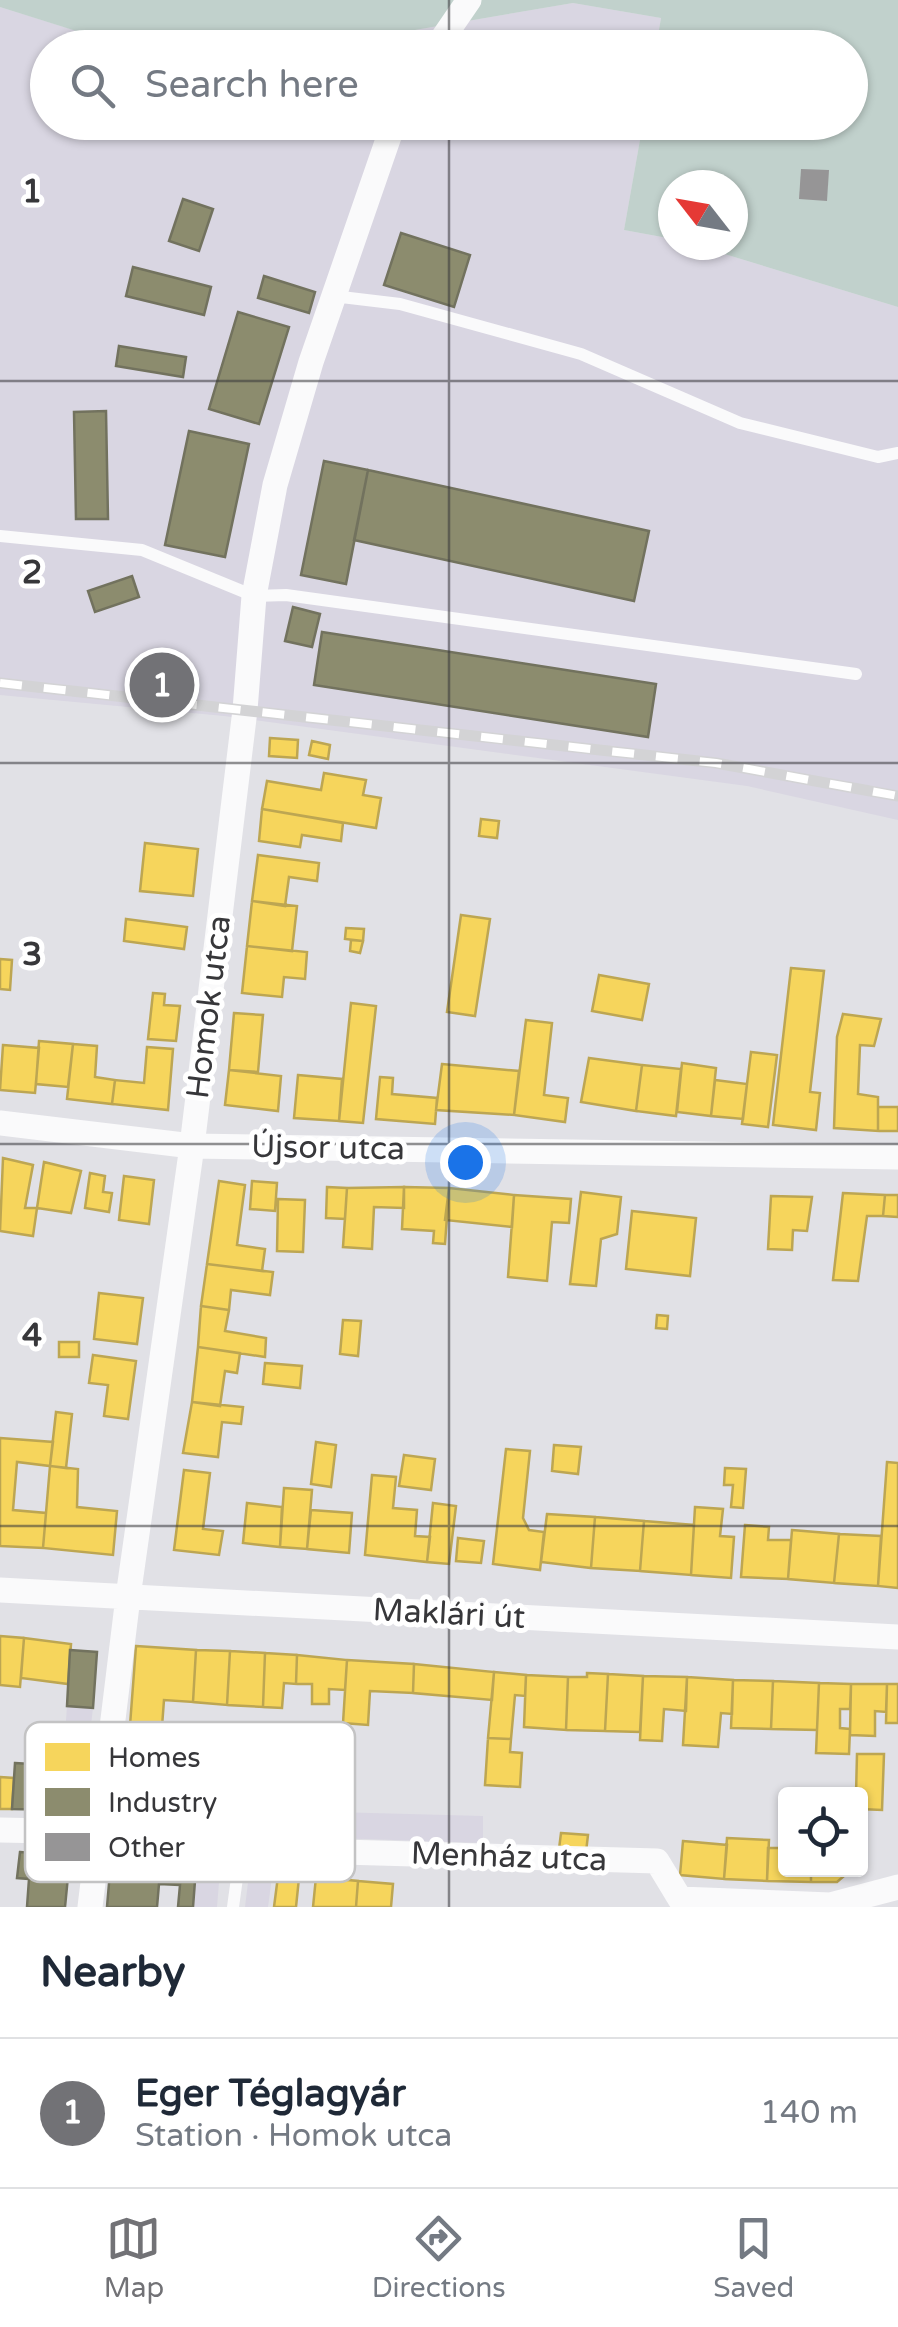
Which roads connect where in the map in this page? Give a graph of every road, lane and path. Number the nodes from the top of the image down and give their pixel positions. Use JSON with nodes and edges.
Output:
{"nodes":[{"id":1,"x":469,"y":0,"type":"edge"},
{"id":2,"x":448,"y":30,"type":"edge"},
{"id":3,"x":388,"y":140,"type":"edge"},
{"id":4,"x":334,"y":296,"type":"junction"},
{"id":5,"x":898,"y":453,"type":"edge"},
{"id":6,"x":0,"y":536,"type":"edge"},
{"id":7,"x":254,"y":596,"type":"junction"},
{"id":8,"x":856,"y":674,"type":"dead end"},
{"id":9,"x":0,"y":1123,"type":"edge"},
{"id":10,"x":192,"y":1146,"type":"junction"},
{"id":11,"x":898,"y":1157,"type":"edge"},
{"id":12,"x":0,"y":1590,"type":"edge"},
{"id":13,"x":128,"y":1598,"type":"junction"},
{"id":14,"x":898,"y":1637,"type":"edge"},
{"id":15,"x":112,"y":1722,"type":"edge"},
{"id":16,"x":0,"y":1830,"type":"edge"},
{"id":17,"x":25,"y":1832,"type":"edge"},
{"id":18,"x":355,"y":1853,"type":"edge"},
{"id":19,"x":93,"y":1882,"type":"edge"},
{"id":20,"x":236,"y":1882,"type":"edge"},
{"id":21,"x":898,"y":1887,"type":"edge"},
{"id":22,"x":90,"y":1907,"type":"edge"},
{"id":23,"x":233,"y":1907,"type":"edge"}],
"edges":[{"from":1,"to":2,"type":"street"},
{"from":3,"to":4,"type":"street","name":"Homok utca"},
{"from":4,"to":5,"type":"lane"},
{"from":4,"to":7,"type":"street","name":"Homok utca"},
{"from":6,"to":7,"type":"lane"},
{"from":7,"to":8,"type":"lane"},
{"from":7,"to":10,"type":"street","name":"Homok utca"},
{"from":9,"to":10,"type":"street","name":"Újsor utca"},
{"from":10,"to":11,"type":"street","name":"Újsor utca"},
{"from":10,"to":13,"type":"street","name":"Homok utca"},
{"from":12,"to":13,"type":"street","name":"Maklári út"},
{"from":13,"to":14,"type":"street","name":"Maklári út"},
{"from":13,"to":15,"type":"street","name":"Homok utca"},
{"from":16,"to":17,"type":"street","name":"Menház utca"},
{"from":18,"to":21,"type":"street","name":"Menház utca"},
{"from":19,"to":22,"type":"street","name":"Homok utca"},
{"from":20,"to":23,"type":"lane"}]}
